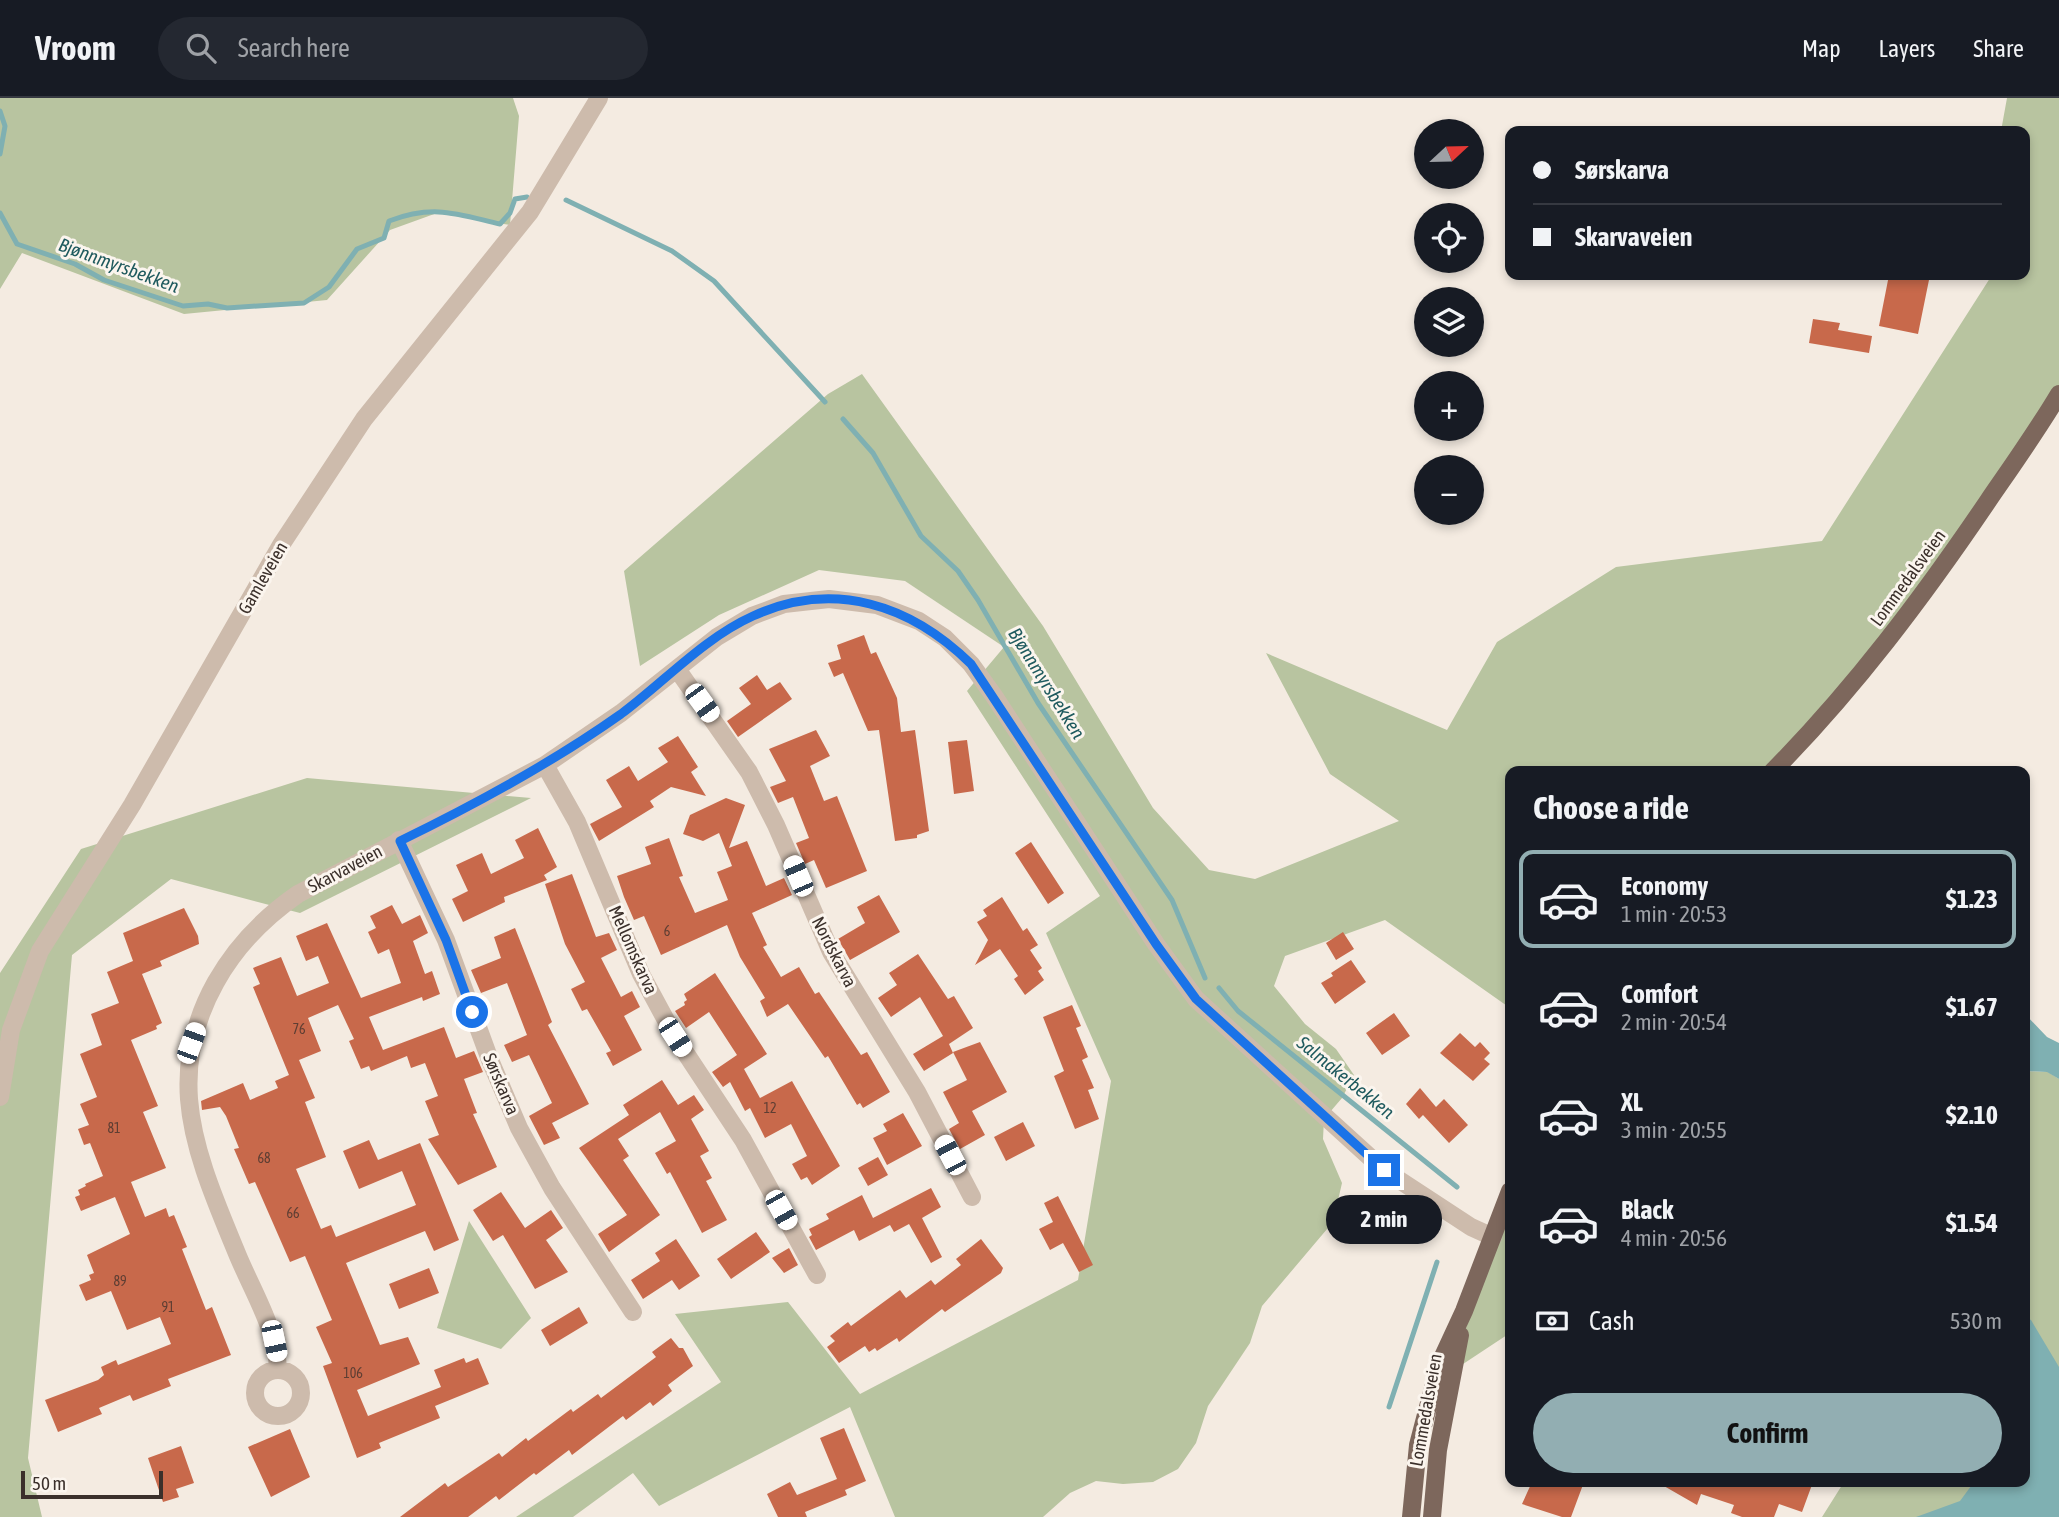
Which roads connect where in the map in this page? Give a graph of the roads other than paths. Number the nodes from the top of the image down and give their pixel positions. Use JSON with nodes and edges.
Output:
{"nodes":[{"id":1,"x":599,"y":98,"type":"edge"},
{"id":2,"x":2059,"y":394,"type":"edge"},
{"id":3,"x":677,"y":669,"type":"junction"},
{"id":4,"x":544,"y":765,"type":"junction"},
{"id":5,"x":1778,"y":766,"type":"edge"},
{"id":6,"x":400,"y":841,"type":"junction"},
{"id":7,"x":0,"y":1097,"type":"edge"},
{"id":8,"x":972,"y":1197,"type":"dead end"},
{"id":9,"x":1505,"y":1205,"type":"edge"},
{"id":10,"x":1493,"y":1237,"type":"junction"},
{"id":11,"x":817,"y":1275,"type":"dead end"},
{"id":12,"x":1464,"y":1311,"type":"junction"},
{"id":13,"x":633,"y":1312,"type":"dead end"},
{"id":14,"x":278,"y":1370,"type":"dead end"},
{"id":15,"x":1411,"y":1517,"type":"edge"},
{"id":16,"x":1432,"y":1517,"type":"edge"}],
"edges":[{"from":1,"to":7,"type":"street","name":"Gamleveien"},
{"from":2,"to":5,"type":"main road","name":"Lommedalsveien"},
{"from":3,"to":4,"type":"street","name":"Skarvaveien"},
{"from":3,"to":8,"type":"street","name":"Nordskarva"},
{"from":3,"to":10,"type":"street","name":"Skarvaveien"},
{"from":4,"to":6,"type":"street","name":"Skarvaveien"},
{"from":4,"to":11,"type":"street","name":"Mellomskarva"},
{"from":6,"to":13,"type":"street","name":"Sørskarva"},
{"from":6,"to":14,"type":"street","name":"Skarvaveien"},
{"from":9,"to":10,"type":"main road","name":"Lommedalsveien"},
{"from":10,"to":12,"type":"main road","name":"Lommedalsveien"},
{"from":12,"to":15,"type":"main road","name":"Lommedalsveien"},
{"from":12,"to":16,"type":"main road","name":"Lommedalsveien"}]}
